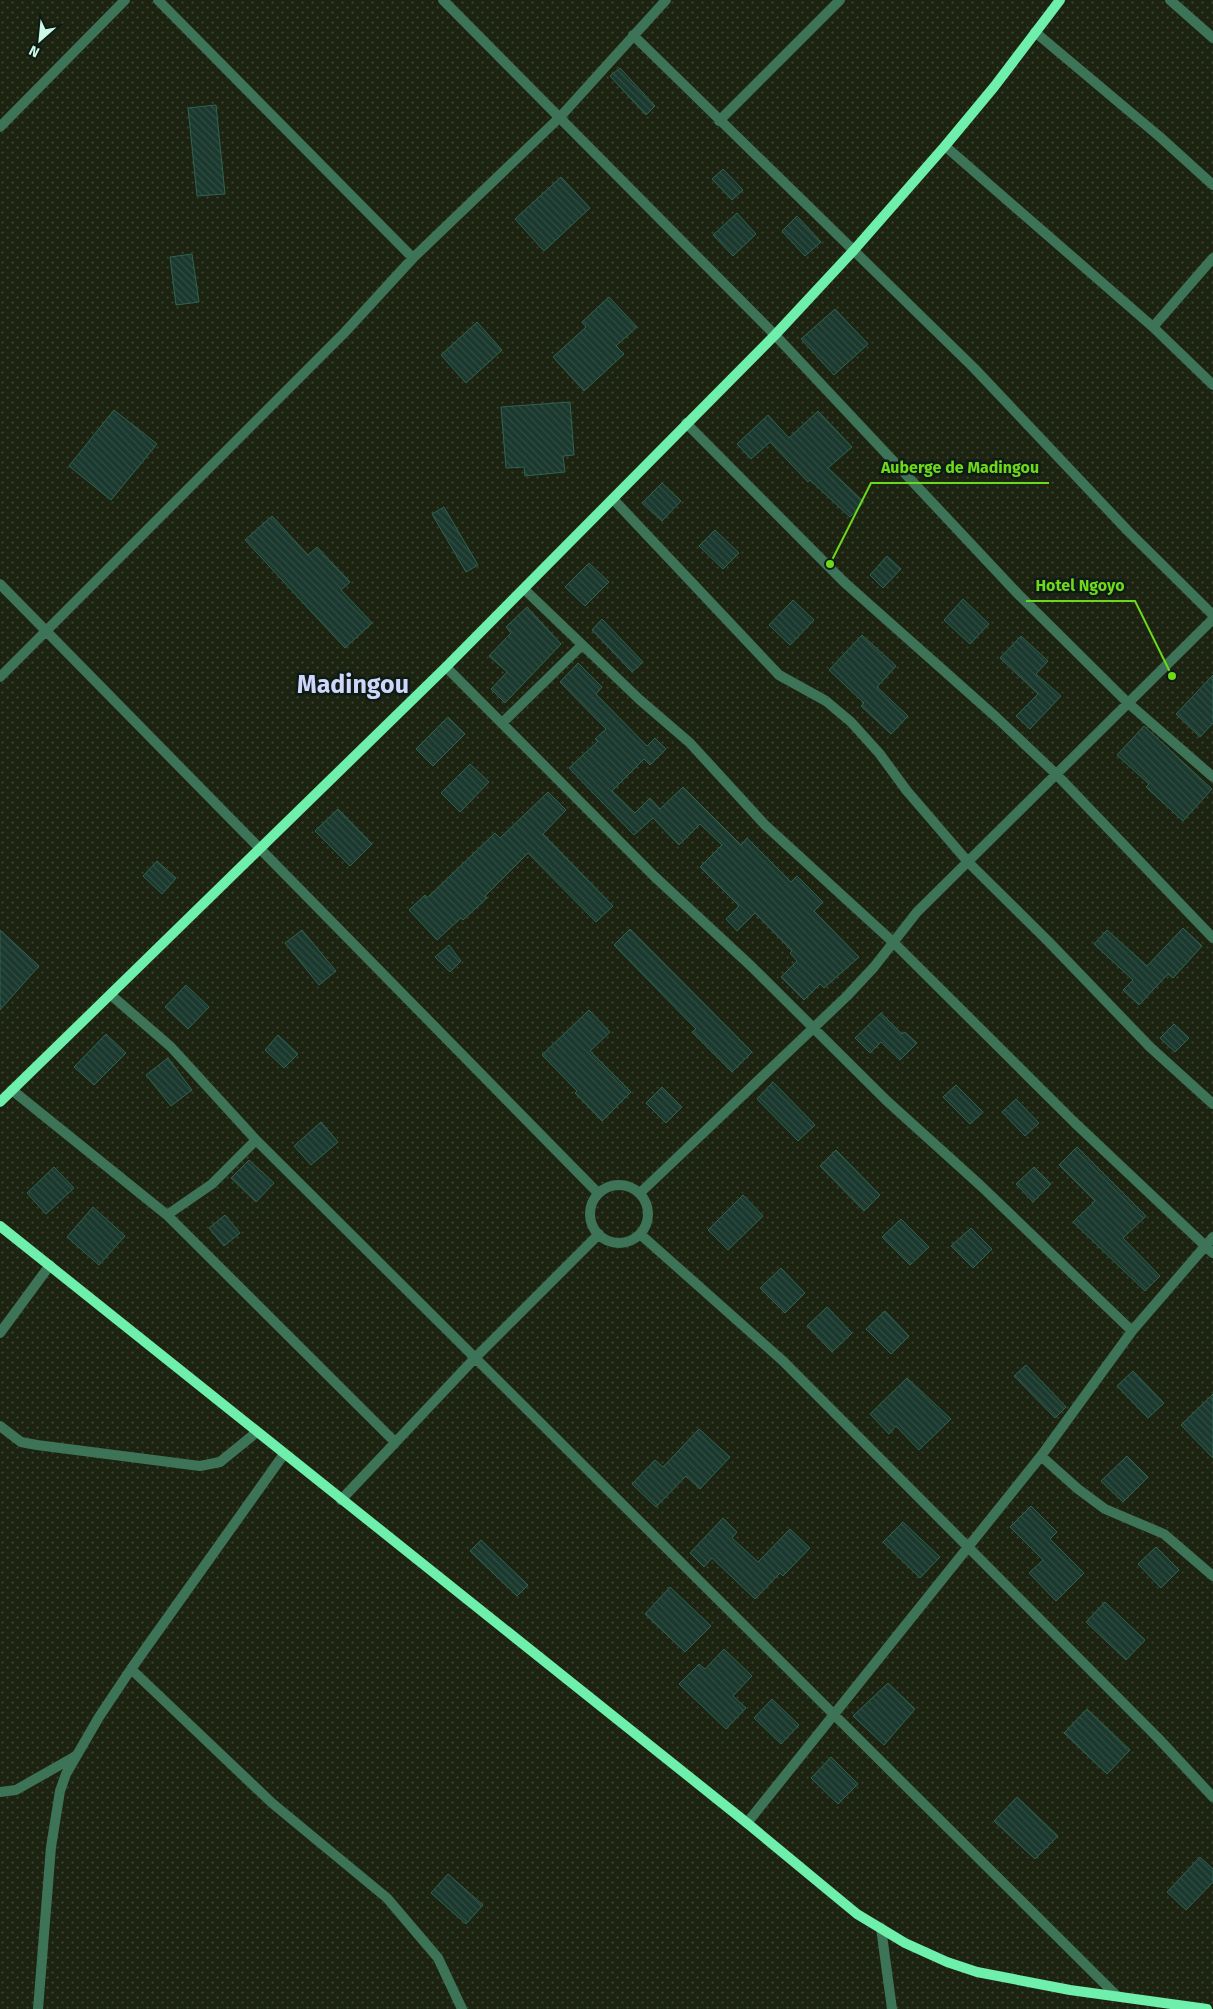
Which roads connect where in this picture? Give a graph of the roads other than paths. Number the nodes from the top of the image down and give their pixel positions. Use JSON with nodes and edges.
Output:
{"nodes":[{"id":1,"x":125,"y":0,"type":"edge"},
{"id":2,"x":158,"y":0,"type":"edge"},
{"id":3,"x":443,"y":0,"type":"edge"},
{"id":4,"x":666,"y":0,"type":"edge"},
{"id":5,"x":840,"y":0,"type":"edge"},
{"id":6,"x":1060,"y":0,"type":"edge"},
{"id":7,"x":1170,"y":0,"type":"edge"},
{"id":8,"x":1035,"y":32,"type":"junction"},
{"id":9,"x":632,"y":35,"type":"junction"},
{"id":10,"x":1213,"y":38,"type":"edge"},
{"id":11,"x":560,"y":117,"type":"junction"},
{"id":12,"x":720,"y":121,"type":"junction"},
{"id":13,"x":0,"y":127,"type":"edge"},
{"id":14,"x":945,"y":146,"type":"junction"},
{"id":15,"x":1213,"y":185,"type":"edge"},
{"id":16,"x":854,"y":250,"type":"junction"},
{"id":17,"x":414,"y":258,"type":"junction"},
{"id":18,"x":1213,"y":258,"type":"edge"},
{"id":19,"x":1153,"y":327,"type":"junction"},
{"id":20,"x":774,"y":335,"type":"junction"},
{"id":21,"x":1213,"y":385,"type":"edge"},
{"id":22,"x":686,"y":423,"type":"junction"},
{"id":23,"x":613,"y":499,"type":"junction"},
{"id":24,"x":0,"y":584,"type":"edge"},
{"id":25,"x":524,"y":589,"type":"junction"},
{"id":26,"x":1213,"y":615,"type":"edge"},
{"id":27,"x":1213,"y":619,"type":"edge"},
{"id":28,"x":46,"y":632,"type":"junction"},
{"id":29,"x":582,"y":645,"type":"junction"},
{"id":30,"x":446,"y":667,"type":"junction"},
{"id":31,"x":0,"y":677,"type":"edge"},
{"id":32,"x":1127,"y":702,"type":"junction"},
{"id":33,"x":502,"y":723,"type":"junction"},
{"id":34,"x":1057,"y":775,"type":"junction"},
{"id":35,"x":1213,"y":777,"type":"edge"},
{"id":36,"x":259,"y":848,"type":"junction"},
{"id":37,"x":968,"y":862,"type":"junction"},
{"id":38,"x":1213,"y":938,"type":"edge"},
{"id":39,"x":892,"y":942,"type":"junction"},
{"id":40,"x":111,"y":995,"type":"junction"},
{"id":41,"x":813,"y":1029,"type":"junction"},
{"id":42,"x":12,"y":1090,"type":"junction"},
{"id":43,"x":0,"y":1102,"type":"edge"},
{"id":44,"x":1213,"y":1104,"type":"edge"},
{"id":45,"x":256,"y":1140,"type":"junction"},
{"id":46,"x":640,"y":1193,"type":"junction"},
{"id":47,"x":598,"y":1194,"type":"junction"},
{"id":48,"x":167,"y":1215,"type":"junction"},
{"id":49,"x":0,"y":1226,"type":"edge"},
{"id":50,"x":599,"y":1234,"type":"junction"},
{"id":51,"x":640,"y":1234,"type":"junction"},
{"id":52,"x":1211,"y":1245,"type":"edge"},
{"id":53,"x":50,"y":1265,"type":"junction"},
{"id":54,"x":1132,"y":1331,"type":"junction"},
{"id":55,"x":0,"y":1334,"type":"edge"},
{"id":56,"x":475,"y":1358,"type":"junction"},
{"id":57,"x":0,"y":1426,"type":"edge"},
{"id":58,"x":257,"y":1432,"type":"junction"},
{"id":59,"x":395,"y":1442,"type":"junction"},
{"id":60,"x":284,"y":1454,"type":"junction"},
{"id":61,"x":1041,"y":1456,"type":"junction"},
{"id":62,"x":341,"y":1500,"type":"junction"},
{"id":63,"x":967,"y":1548,"type":"junction"},
{"id":64,"x":1213,"y":1576,"type":"edge"},
{"id":65,"x":131,"y":1669,"type":"junction"},
{"id":66,"x":832,"y":1714,"type":"junction"},
{"id":67,"x":74,"y":1757,"type":"junction"},
{"id":68,"x":0,"y":1792,"type":"edge"},
{"id":69,"x":1213,"y":1797,"type":"edge"},
{"id":70,"x":747,"y":1823,"type":"junction"},
{"id":71,"x":881,"y":1928,"type":"junction"},
{"id":72,"x":1116,"y":1995,"type":"junction"},
{"id":73,"x":38,"y":2009,"type":"edge"},
{"id":74,"x":462,"y":2009,"type":"edge"},
{"id":75,"x":892,"y":2009,"type":"edge"},
{"id":76,"x":1207,"y":2009,"type":"edge"}],
"edges":[{"from":1,"to":13,"type":"street"},
{"from":2,"to":17,"type":"street"},
{"from":3,"to":11,"type":"street"},
{"from":4,"to":9,"type":"street"},
{"from":5,"to":12,"type":"street"},
{"from":6,"to":8,"type":"street"},
{"from":7,"to":10,"type":"street"},
{"from":8,"to":14,"type":"street"},
{"from":8,"to":15,"type":"street"},
{"from":9,"to":11,"type":"street"},
{"from":9,"to":12,"type":"street"},
{"from":11,"to":17,"type":"street"},
{"from":11,"to":20,"type":"street"},
{"from":12,"to":16,"type":"street"},
{"from":14,"to":16,"type":"street"},
{"from":14,"to":19,"type":"street"},
{"from":16,"to":20,"type":"street"},
{"from":16,"to":26,"type":"street"},
{"from":17,"to":28,"type":"street"},
{"from":18,"to":19,"type":"street"},
{"from":19,"to":21,"type":"street"},
{"from":20,"to":22,"type":"street"},
{"from":20,"to":32,"type":"street"},
{"from":22,"to":23,"type":"street"},
{"from":22,"to":34,"type":"street"},
{"from":23,"to":25,"type":"street"},
{"from":23,"to":37,"type":"street"},
{"from":24,"to":28,"type":"street"},
{"from":25,"to":29,"type":"street"},
{"from":25,"to":30,"type":"street"},
{"from":27,"to":32,"type":"street"},
{"from":28,"to":31,"type":"street"},
{"from":28,"to":36,"type":"street"},
{"from":29,"to":33,"type":"street"},
{"from":29,"to":39,"type":"street"},
{"from":30,"to":33,"type":"street"},
{"from":30,"to":36,"type":"street"},
{"from":32,"to":34,"type":"street"},
{"from":32,"to":35,"type":"street"},
{"from":33,"to":41,"type":"street"},
{"from":34,"to":37,"type":"street"},
{"from":34,"to":38,"type":"street"},
{"from":36,"to":40,"type":"street"},
{"from":36,"to":47,"type":"street"},
{"from":37,"to":39,"type":"street"},
{"from":37,"to":44,"type":"street"},
{"from":39,"to":41,"type":"street"},
{"from":39,"to":52,"type":"street"},
{"from":40,"to":42,"type":"street"},
{"from":40,"to":45,"type":"street"},
{"from":41,"to":46,"type":"street"},
{"from":41,"to":54,"type":"street"},
{"from":42,"to":43,"type":"street"},
{"from":42,"to":48,"type":"street"},
{"from":45,"to":48,"type":"street"},
{"from":45,"to":56,"type":"street"},
{"from":46,"to":47,"type":"street"},
{"from":46,"to":51,"type":"street"},
{"from":47,"to":50,"type":"street"},
{"from":48,"to":59,"type":"street"},
{"from":49,"to":53,"type":"street"},
{"from":50,"to":51,"type":"street"},
{"from":50,"to":56,"type":"street"},
{"from":51,"to":63,"type":"street"},
{"from":52,"to":54,"type":"street"},
{"from":53,"to":55,"type":"street"},
{"from":53,"to":58,"type":"street"},
{"from":54,"to":61,"type":"street"},
{"from":56,"to":59,"type":"street"},
{"from":56,"to":66,"type":"street"},
{"from":57,"to":58,"type":"street"},
{"from":58,"to":60,"type":"street"},
{"from":59,"to":62,"type":"street"},
{"from":60,"to":62,"type":"street"},
{"from":60,"to":65,"type":"street"},
{"from":61,"to":63,"type":"street"},
{"from":61,"to":64,"type":"street"},
{"from":62,"to":70,"type":"street"},
{"from":63,"to":66,"type":"street"},
{"from":63,"to":69,"type":"street"},
{"from":65,"to":67,"type":"street"},
{"from":65,"to":74,"type":"street"},
{"from":66,"to":70,"type":"street"},
{"from":66,"to":72,"type":"street"},
{"from":67,"to":68,"type":"street"},
{"from":67,"to":73,"type":"street"},
{"from":70,"to":71,"type":"street"},
{"from":71,"to":72,"type":"street"},
{"from":71,"to":75,"type":"street"},
{"from":72,"to":76,"type":"street"}]}
